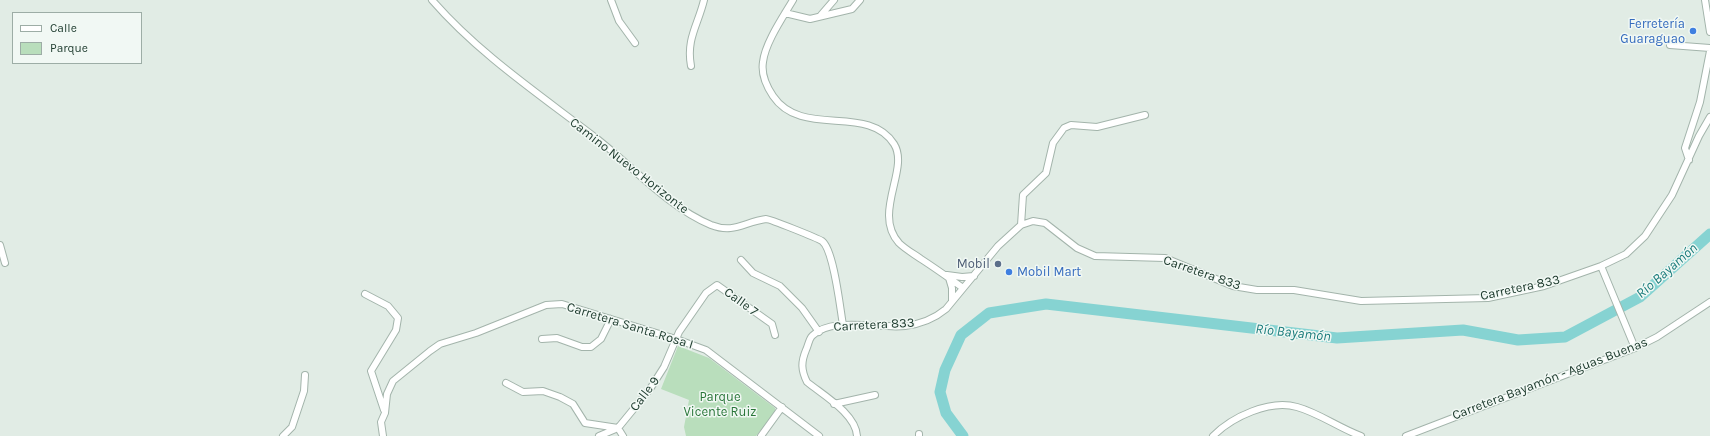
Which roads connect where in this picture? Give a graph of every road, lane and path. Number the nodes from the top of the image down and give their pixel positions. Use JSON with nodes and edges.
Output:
{"nodes":[{"id":1,"x":432,"y":0,"type":"edge"},
{"id":2,"x":611,"y":0,"type":"edge"},
{"id":3,"x":704,"y":0,"type":"edge"},
{"id":4,"x":793,"y":0,"type":"edge"},
{"id":5,"x":834,"y":0,"type":"edge"},
{"id":6,"x":860,"y":0,"type":"edge"},
{"id":7,"x":1706,"y":0,"type":"edge"},
{"id":8,"x":785,"y":13,"type":"junction"},
{"id":9,"x":821,"y":15,"type":"junction"},
{"id":10,"x":1710,"y":32,"type":"edge"},
{"id":11,"x":635,"y":43,"type":"dead end"},
{"id":12,"x":1670,"y":45,"type":"dead end"},
{"id":13,"x":1710,"y":48,"type":"edge"},
{"id":14,"x":1710,"y":51,"type":"edge"},
{"id":15,"x":692,"y":66,"type":"dead end"},
{"id":16,"x":1145,"y":115,"type":"dead end"},
{"id":17,"x":1710,"y":117,"type":"edge"},
{"id":18,"x":1689,"y":160,"type":"junction"},
{"id":19,"x":1021,"y":225,"type":"junction"},
{"id":20,"x":0,"y":245,"type":"edge"},
{"id":21,"x":741,"y":260,"type":"dead end"},
{"id":22,"x":5,"y":263,"type":"dead end"},
{"id":23,"x":1601,"y":266,"type":"junction"},
{"id":24,"x":946,"y":276,"type":"junction"},
{"id":25,"x":974,"y":276,"type":"junction"},
{"id":26,"x":964,"y":288,"type":"junction"},
{"id":27,"x":365,"y":294,"type":"dead end"},
{"id":28,"x":952,"y":302,"type":"junction"},
{"id":29,"x":1710,"y":302,"type":"edge"},
{"id":30,"x":610,"y":319,"type":"junction"},
{"id":31,"x":843,"y":325,"type":"junction"},
{"id":32,"x":819,"y":332,"type":"junction"},
{"id":33,"x":776,"y":335,"type":"dead end"},
{"id":34,"x":542,"y":338,"type":"dead end"},
{"id":35,"x":676,"y":339,"type":"junction"},
{"id":36,"x":1635,"y":348,"type":"junction"},
{"id":37,"x":305,"y":375,"type":"dead end"},
{"id":38,"x":506,"y":383,"type":"dead end"},
{"id":39,"x":875,"y":395,"type":"dead end"},
{"id":40,"x":834,"y":404,"type":"junction"},
{"id":41,"x":782,"y":407,"type":"junction"},
{"id":42,"x":385,"y":412,"type":"junction"},
{"id":43,"x":618,"y":428,"type":"junction"},
{"id":44,"x":283,"y":436,"type":"edge"},
{"id":45,"x":383,"y":436,"type":"edge"},
{"id":46,"x":599,"y":436,"type":"edge"},
{"id":47,"x":623,"y":436,"type":"edge"},
{"id":48,"x":761,"y":436,"type":"edge"},
{"id":49,"x":819,"y":436,"type":"edge"},
{"id":50,"x":857,"y":436,"type":"edge"},
{"id":51,"x":1213,"y":436,"type":"edge"},
{"id":52,"x":1362,"y":436,"type":"edge"},
{"id":53,"x":1406,"y":436,"type":"edge"}],
"edges":[{"from":1,"to":31,"type":"street","name":"Camino Nuevo Horizonte"},
{"from":2,"to":11,"type":"street"},
{"from":3,"to":15,"type":"street"},
{"from":4,"to":8,"type":"street"},
{"from":5,"to":9,"type":"street"},
{"from":6,"to":9,"type":"street"},
{"from":7,"to":10,"type":"street"},
{"from":8,"to":9,"type":"street"},
{"from":8,"to":24,"type":"street"},
{"from":12,"to":13,"type":"street"},
{"from":14,"to":18,"type":"street"},
{"from":16,"to":19,"type":"street"},
{"from":17,"to":18,"type":"street","name":"Carretera 833"},
{"from":18,"to":23,"type":"street","name":"Carretera 833"},
{"from":19,"to":23,"type":"street","name":"Carretera 833"},
{"from":19,"to":25,"type":"street","name":"Carretera 833"},
{"from":20,"to":22,"type":"street"},
{"from":21,"to":32,"type":"street"},
{"from":23,"to":36,"type":"street"},
{"from":24,"to":25,"type":"street"},
{"from":24,"to":26,"type":"street"},
{"from":24,"to":28,"type":"street"},
{"from":25,"to":26,"type":"street","name":"Carretera 833"},
{"from":26,"to":28,"type":"street","name":"Carretera 833"},
{"from":27,"to":42,"type":"street"},
{"from":28,"to":31,"type":"street","name":"Carretera 833"},
{"from":29,"to":36,"type":"street","name":"Carretera Bayamón - Aguas Buenas"},
{"from":30,"to":34,"type":"street"},
{"from":30,"to":35,"type":"street","name":"Carretera Santa Rosa I"},
{"from":30,"to":42,"type":"street","name":"Carretera Santa Rosa I"},
{"from":31,"to":32,"type":"street","name":"Carretera 833"},
{"from":32,"to":40,"type":"street","name":"Carretera 833"},
{"from":33,"to":35,"type":"street","name":"Calle 7"},
{"from":35,"to":41,"type":"street","name":"Carretera Santa Rosa I"},
{"from":35,"to":43,"type":"street","name":"Calle 9"},
{"from":36,"to":53,"type":"street","name":"Carretera Bayamón - Aguas Buenas"},
{"from":37,"to":44,"type":"street"},
{"from":38,"to":43,"type":"street"},
{"from":39,"to":40,"type":"street"},
{"from":40,"to":50,"type":"street","name":"Carretera 833"},
{"from":41,"to":48,"type":"street"},
{"from":41,"to":49,"type":"street","name":"Carretera Santa Rosa I"},
{"from":42,"to":45,"type":"street","name":"Carretera Santa Rosa I"},
{"from":43,"to":46,"type":"street","name":"Calle 9"},
{"from":43,"to":47,"type":"street"},
{"from":51,"to":52,"type":"street"}]}
